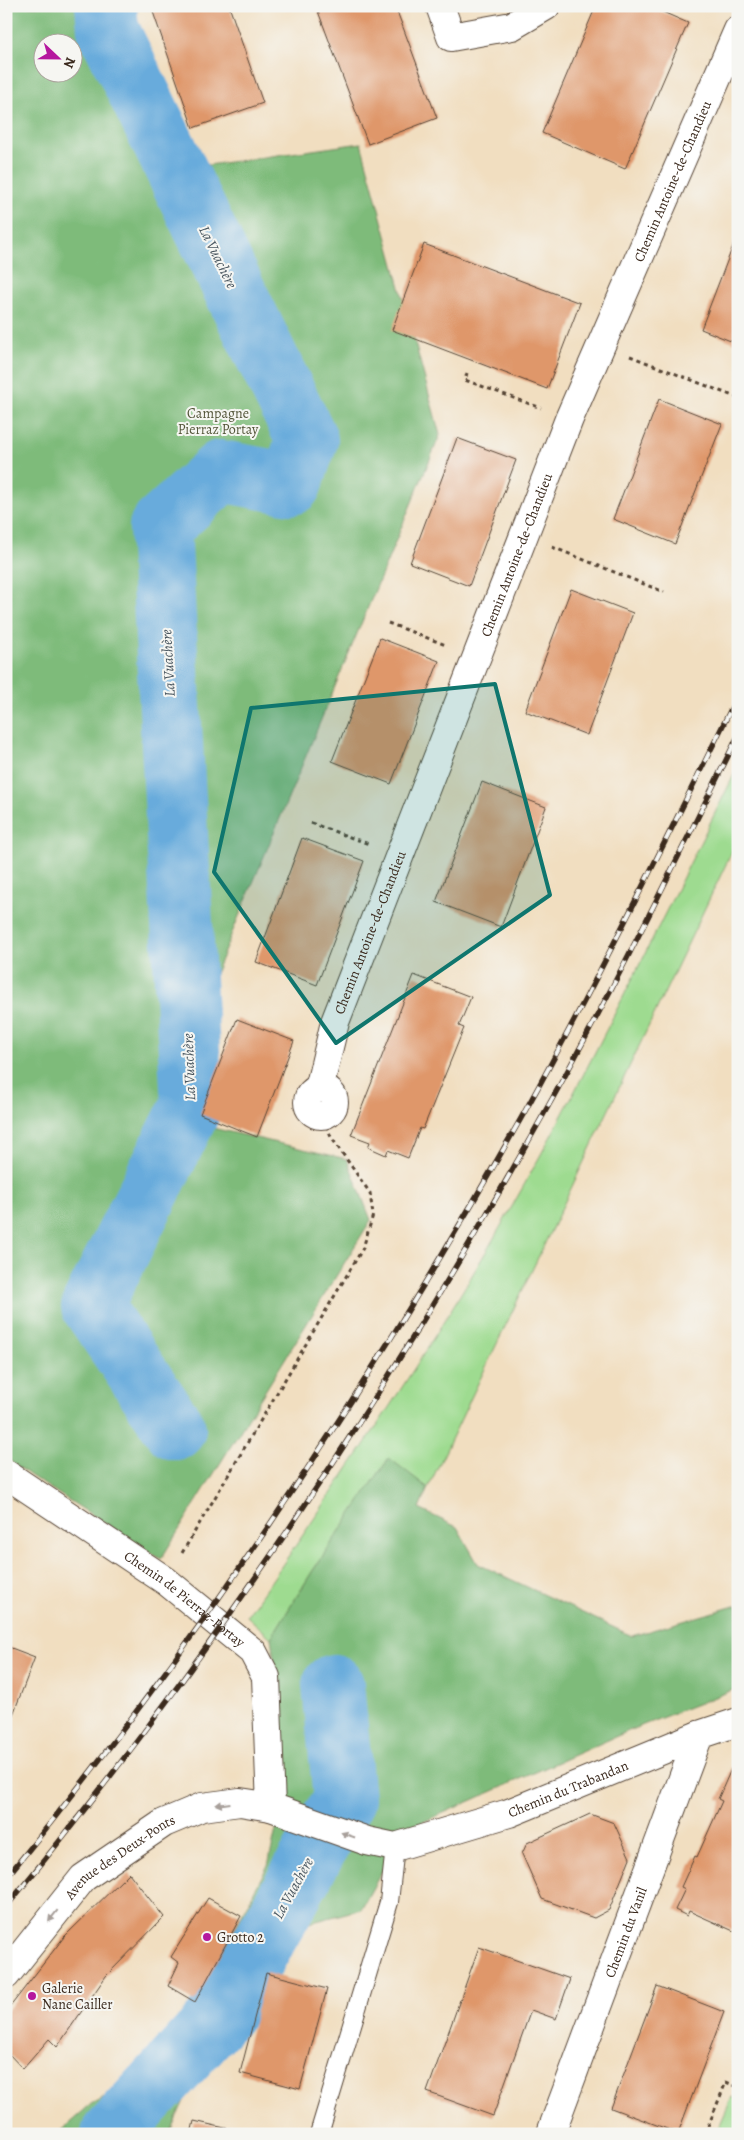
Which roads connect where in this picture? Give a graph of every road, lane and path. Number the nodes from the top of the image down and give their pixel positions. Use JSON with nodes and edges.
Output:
{"nodes":[{"id":1,"x":440,"y":6,"type":"edge"},
{"id":2,"x":546,"y":6,"type":"edge"},
{"id":3,"x":738,"y":30,"type":"edge"},
{"id":4,"x":601,"y":345,"type":"junction"},
{"id":5,"x":467,"y":373,"type":"dead end"},
{"id":6,"x":738,"y":398,"type":"edge"},
{"id":7,"x":569,"y":420,"type":"junction"},
{"id":8,"x":523,"y":536,"type":"junction"},
{"id":9,"x":664,"y":592,"type":"dead end"},
{"id":10,"x":388,"y":623,"type":"dead end"},
{"id":11,"x":446,"y":645,"type":"dead end"},
{"id":12,"x":310,"y":823,"type":"dead end"},
{"id":13,"x":369,"y":845,"type":"dead end"},
{"id":14,"x":323,"y":1116,"type":"joint"},
{"id":15,"x":6,"y":1474,"type":"edge"},
{"id":16,"x":166,"y":1582,"type":"junction"},
{"id":17,"x":738,"y":1722,"type":"edge"},
{"id":18,"x":699,"y":1735,"type":"junction"},
{"id":19,"x":271,"y":1807,"type":"junction"},
{"id":20,"x":395,"y":1847,"type":"junction"},
{"id":21,"x":6,"y":1975,"type":"edge"},
{"id":22,"x":738,"y":2087,"type":"edge"},
{"id":23,"x":552,"y":2130,"type":"dead end"},
{"id":24,"x":319,"y":2134,"type":"edge"},
{"id":25,"x":705,"y":2134,"type":"edge"}],
"edges":[{"from":1,"to":2,"type":"street"},
{"from":3,"to":4,"type":"street","name":"Chemin Antoine-de-Chandieu"},
{"from":4,"to":6,"type":"path"},
{"from":4,"to":7,"type":"street","name":"Chemin Antoine-de-Chandieu"},
{"from":5,"to":7,"type":"path"},
{"from":7,"to":8,"type":"street","name":"Chemin Antoine-de-Chandieu"},
{"from":8,"to":9,"type":"path"},
{"from":8,"to":14,"type":"street","name":"Chemin Antoine-de-Chandieu"},
{"from":10,"to":11,"type":"path"},
{"from":12,"to":13,"type":"path"},
{"from":14,"to":16,"type":"path"},
{"from":15,"to":16,"type":"street","name":"Chemin de Pierraz-Portay"},
{"from":16,"to":19,"type":"street","name":"Chemin de Pierraz-Portay"},
{"from":17,"to":18,"type":"street","name":"Chemin du Trabandan"},
{"from":18,"to":20,"type":"street","name":"Chemin du Trabandan"},
{"from":18,"to":23,"type":"street","name":"Chemin du Vanil"},
{"from":20,"to":19,"type":"street","name":"Chemin du Trabandan","one_way":true},
{"from":19,"to":21,"type":"street","name":"Avenue des Deux-Ponts","one_way":true},
{"from":20,"to":24,"type":"lane"},
{"from":22,"to":25,"type":"path"}]}
